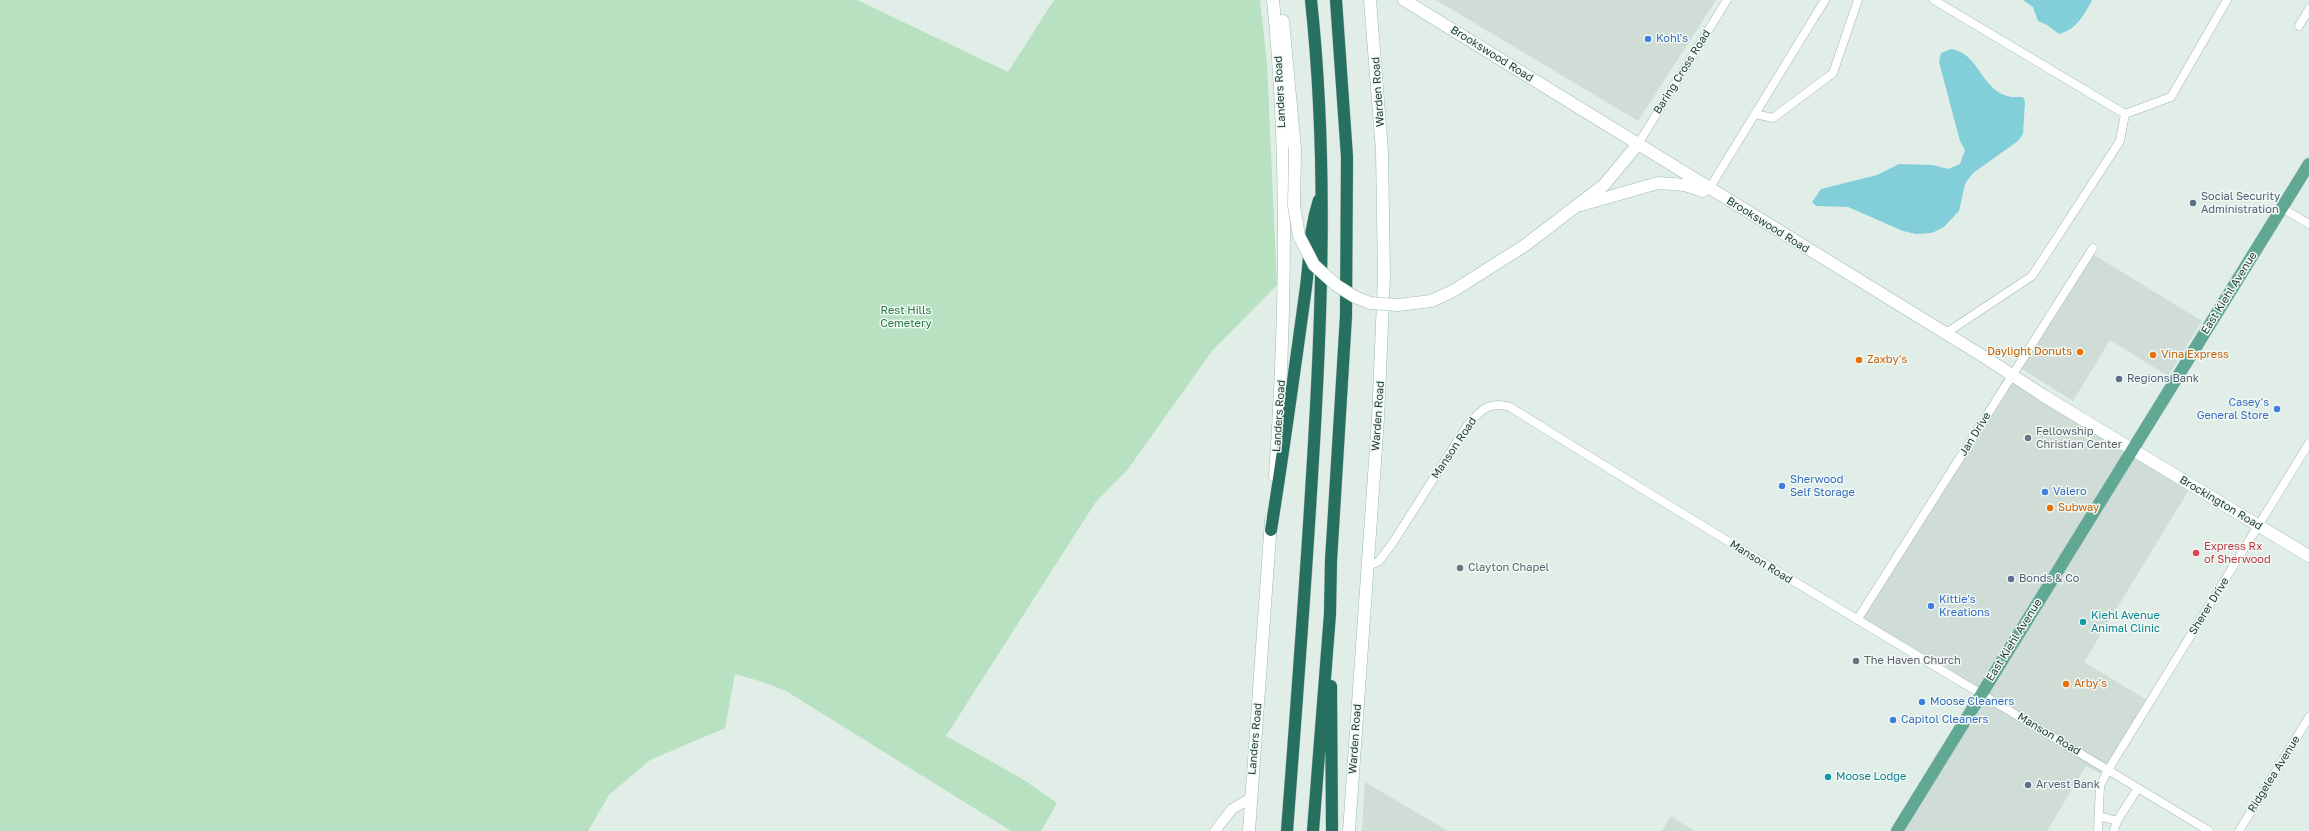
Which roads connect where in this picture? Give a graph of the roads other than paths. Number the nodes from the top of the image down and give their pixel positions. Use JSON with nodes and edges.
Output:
{"nodes":[{"id":1,"x":1273,"y":0,"type":"edge"},
{"id":2,"x":1281,"y":0,"type":"edge"},
{"id":3,"x":1312,"y":0,"type":"edge"},
{"id":4,"x":1336,"y":0,"type":"edge"},
{"id":5,"x":1370,"y":0,"type":"edge"},
{"id":6,"x":1404,"y":0,"type":"edge"},
{"id":7,"x":1727,"y":0,"type":"edge"},
{"id":8,"x":1825,"y":0,"type":"edge"},
{"id":9,"x":1858,"y":0,"type":"edge"},
{"id":10,"x":1934,"y":0,"type":"edge"},
{"id":11,"x":2227,"y":0,"type":"edge"},
{"id":12,"x":2309,"y":9,"type":"edge"},
{"id":13,"x":2299,"y":26,"type":"dead end"},
{"id":14,"x":1755,"y":114,"type":"junction"},
{"id":15,"x":2125,"y":114,"type":"junction"},
{"id":16,"x":1638,"y":144,"type":"junction"},
{"id":17,"x":2309,"y":164,"type":"edge"},
{"id":18,"x":1709,"y":189,"type":"junction"},
{"id":19,"x":1322,"y":190,"type":"junction"},
{"id":20,"x":1728,"y":200,"type":"junction"},
{"id":21,"x":1579,"y":205,"type":"junction"},
{"id":22,"x":2282,"y":208,"type":"junction"},
{"id":23,"x":2309,"y":224,"type":"edge"},
{"id":24,"x":2092,"y":248,"type":"dead end"},
{"id":25,"x":1946,"y":334,"type":"junction"},
{"id":26,"x":2012,"y":375,"type":"junction"},
{"id":27,"x":2309,"y":443,"type":"edge"},
{"id":28,"x":2132,"y":449,"type":"junction"},
{"id":29,"x":2258,"y":526,"type":"junction"},
{"id":30,"x":1270,"y":530,"type":"junction"},
{"id":31,"x":2309,"y":556,"type":"edge"},
{"id":32,"x":1367,"y":568,"type":"junction"},
{"id":33,"x":1330,"y":614,"type":"junction"},
{"id":34,"x":1857,"y":620,"type":"junction"},
{"id":35,"x":1982,"y":694,"type":"junction"},
{"id":36,"x":2309,"y":717,"type":"edge"},
{"id":37,"x":2108,"y":770,"type":"junction"},
{"id":38,"x":2138,"y":788,"type":"junction"},
{"id":39,"x":1251,"y":798,"type":"junction"},
{"id":40,"x":2099,"y":816,"type":"junction"},
{"id":41,"x":2117,"y":821,"type":"junction"},
{"id":42,"x":1214,"y":831,"type":"edge"},
{"id":43,"x":1249,"y":831,"type":"edge"},
{"id":44,"x":1287,"y":831,"type":"edge"},
{"id":45,"x":1313,"y":831,"type":"edge"},
{"id":46,"x":1332,"y":831,"type":"edge"},
{"id":47,"x":1348,"y":831,"type":"edge"},
{"id":48,"x":1897,"y":831,"type":"edge"},
{"id":49,"x":2098,"y":831,"type":"edge"},
{"id":50,"x":2114,"y":831,"type":"edge"},
{"id":51,"x":2209,"y":831,"type":"edge"},
{"id":52,"x":2239,"y":831,"type":"edge"}],
"edges":[{"from":1,"to":30,"type":"main road","name":"Landers Road"},
{"from":2,"to":21,"type":"main road","bridge":true},
{"from":3,"to":19,"type":"highway"},
{"from":4,"to":33,"type":"highway"},
{"from":5,"to":32,"type":"main road","name":"Warden Road"},
{"from":6,"to":16,"type":"main road","name":"Brookswood Road"},
{"from":7,"to":16,"type":"street","name":"Baring Cross Road"},
{"from":8,"to":14,"type":"street"},
{"from":9,"to":14,"type":"street"},
{"from":10,"to":15,"type":"street"},
{"from":11,"to":15,"type":"street"},
{"from":12,"to":13,"type":"street"},
{"from":14,"to":18,"type":"street"},
{"from":15,"to":25,"type":"street"},
{"from":16,"to":18,"type":"main road","name":"Brookswood Road"},
{"from":16,"to":21,"type":"main road"},
{"from":17,"to":22,"type":"main road","name":"East Kiehl Avenue"},
{"from":18,"to":20,"type":"main road","name":"Brookswood Road"},
{"from":19,"to":30,"type":"highway"},
{"from":19,"to":44,"type":"highway"},
{"from":20,"to":21,"type":"main road"},
{"from":20,"to":25,"type":"main road","name":"Brookswood Road"},
{"from":22,"to":23,"type":"street"},
{"from":22,"to":28,"type":"main road","name":"East Kiehl Avenue"},
{"from":24,"to":26,"type":"street","name":"Jan Drive"},
{"from":25,"to":26,"type":"main road","name":"Brookswood Road"},
{"from":26,"to":28,"type":"main road","name":"Brookswood Road"},
{"from":26,"to":34,"type":"street","name":"Jan Drive"},
{"from":27,"to":29,"type":"street","name":"Sherer Drive"},
{"from":28,"to":29,"type":"main road","name":"Brockington Road"},
{"from":28,"to":35,"type":"main road","name":"East Kiehl Avenue"},
{"from":29,"to":31,"type":"main road","name":"Brockington Road"},
{"from":29,"to":37,"type":"street","name":"Sherer Drive"},
{"from":30,"to":39,"type":"main road","name":"Landers Road"},
{"from":32,"to":34,"type":"street","name":"Manson Road"},
{"from":32,"to":47,"type":"main road","name":"Warden Road"},
{"from":33,"to":45,"type":"highway"},
{"from":33,"to":46,"type":"highway"},
{"from":34,"to":35,"type":"street","name":"Manson Road"},
{"from":35,"to":37,"type":"street","name":"Manson Road"},
{"from":35,"to":48,"type":"main road","name":"East Kiehl Avenue"},
{"from":36,"to":52,"type":"street","name":"Ridgelea Avenue"},
{"from":37,"to":38,"type":"street","name":"Manson Road"},
{"from":37,"to":40,"type":"street","name":"Sherer Drive"},
{"from":38,"to":41,"type":"street"},
{"from":38,"to":51,"type":"street","name":"Manson Road"},
{"from":39,"to":42,"type":"street"},
{"from":39,"to":43,"type":"main road","name":"Landers Road"},
{"from":40,"to":41,"type":"street"},
{"from":40,"to":49,"type":"street","name":"Sherer Drive"},
{"from":41,"to":50,"type":"street"}]}
